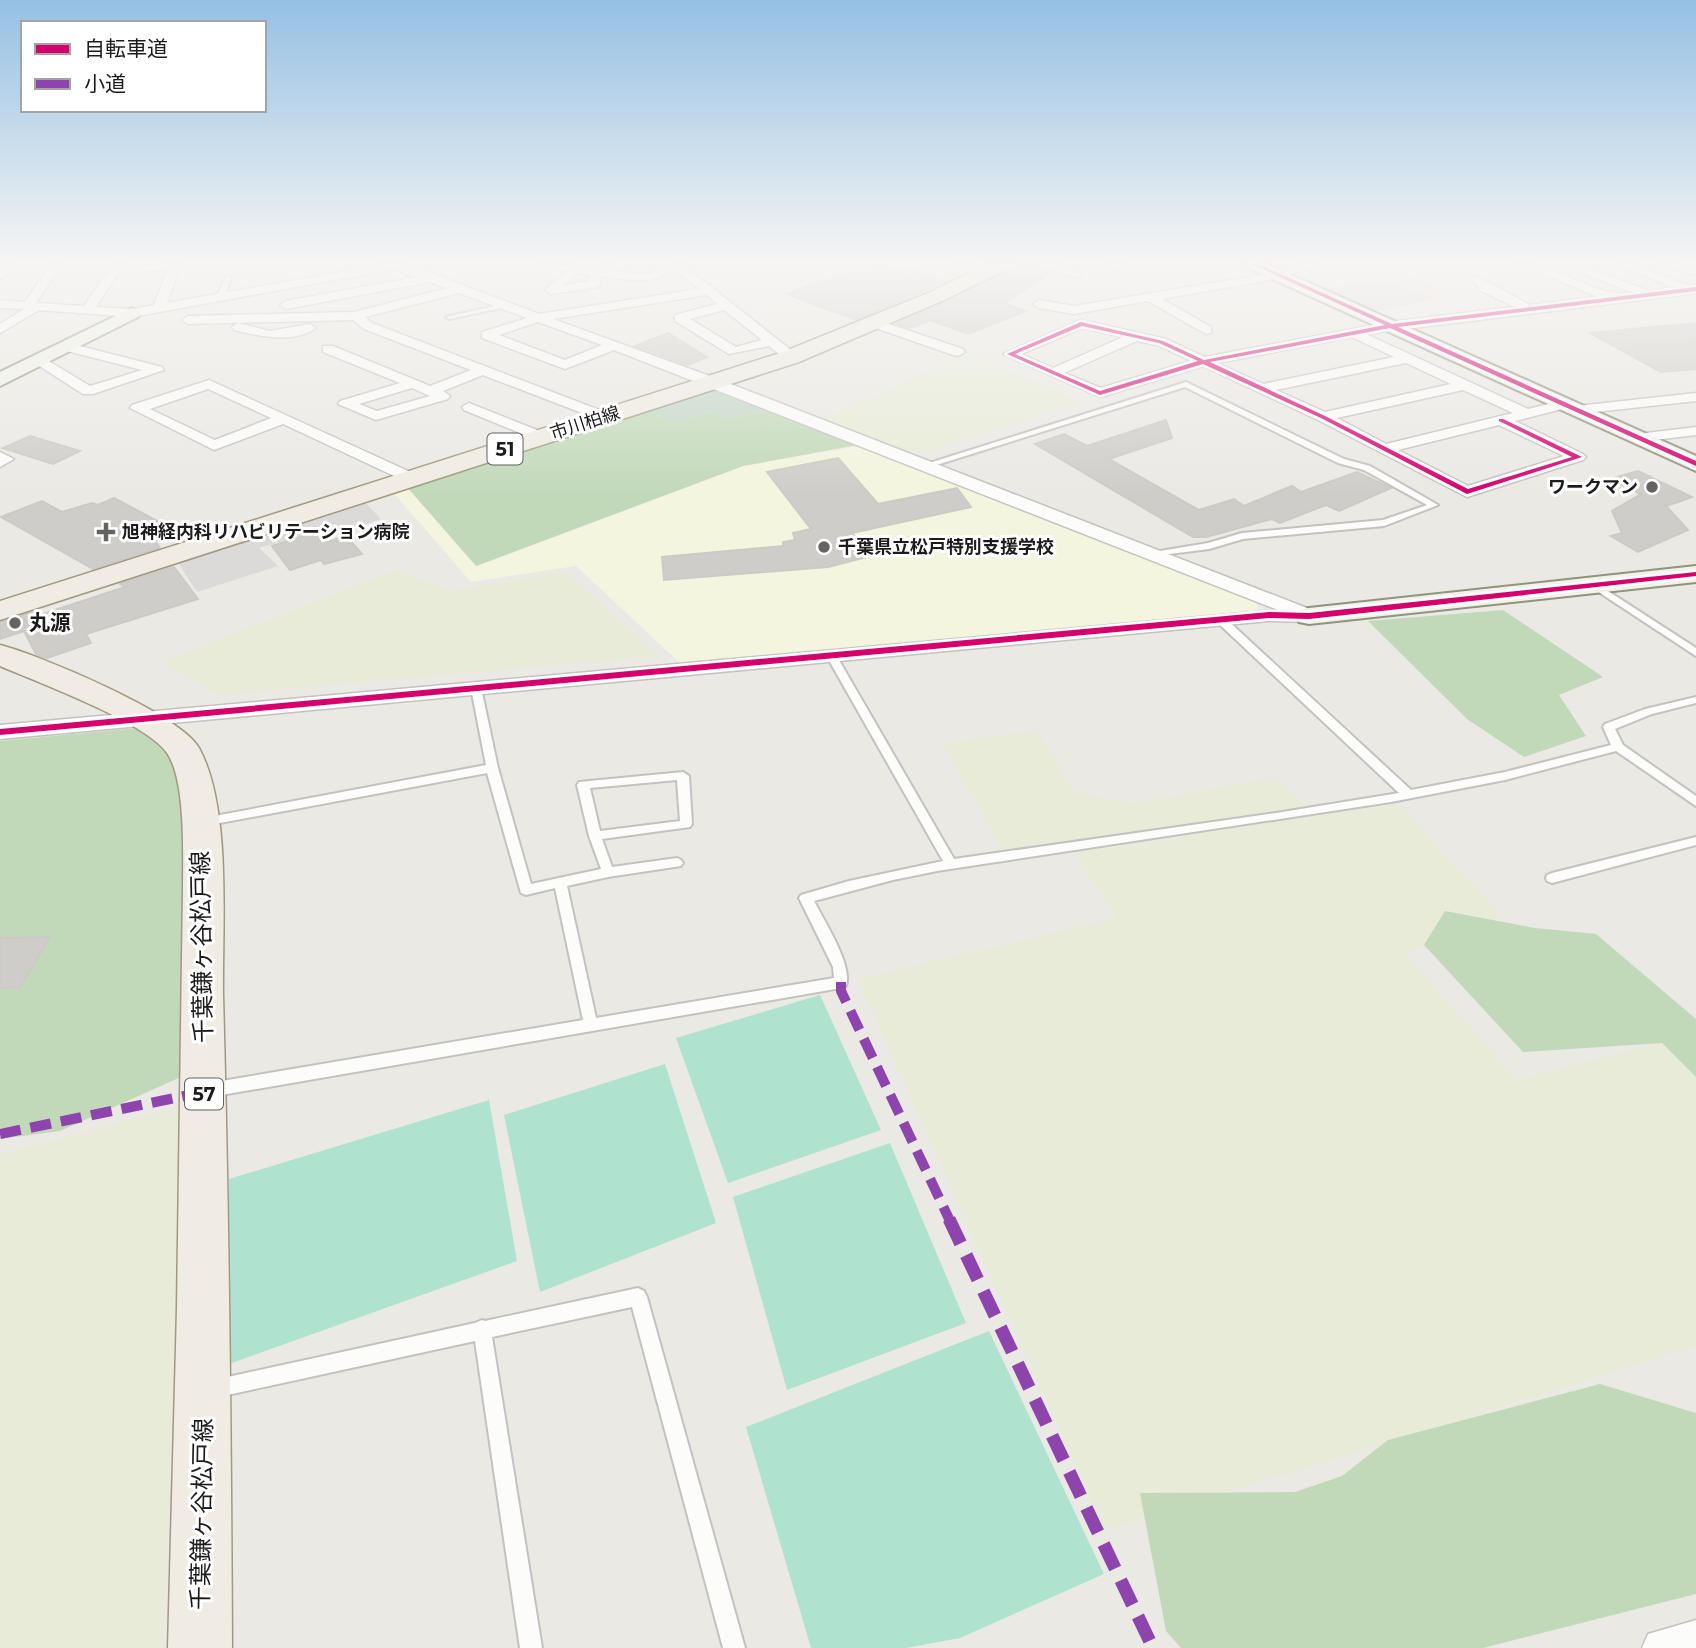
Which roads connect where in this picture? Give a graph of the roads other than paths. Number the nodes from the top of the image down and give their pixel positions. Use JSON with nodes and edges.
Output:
{"nodes":[{"id":1,"x":74,"y":341,"type":"edge"},
{"id":2,"x":407,"y":341,"type":"edge"},
{"id":3,"x":502,"y":341,"type":"edge"},
{"id":4,"x":603,"y":341,"type":"edge"},
{"id":5,"x":717,"y":341,"type":"edge"},
{"id":6,"x":772,"y":341,"type":"joint"},
{"id":7,"x":829,"y":341,"type":"edge"},
{"id":8,"x":926,"y":341,"type":"edge"},
{"id":9,"x":1041,"y":341,"type":"edge"},
{"id":10,"x":1126,"y":341,"type":"edge"},
{"id":11,"x":1157,"y":341,"type":"edge"},
{"id":12,"x":1311,"y":341,"type":"edge"},
{"id":13,"x":1371,"y":341,"type":"edge"},
{"id":14,"x":1423,"y":341,"type":"edge"},
{"id":15,"x":614,"y":345,"type":"junction"},
{"id":16,"x":64,"y":346,"type":"junction"},
{"id":17,"x":328,"y":349,"type":"dead end"},
{"id":18,"x":958,"y":352,"type":"dead end"},
{"id":19,"x":791,"y":356,"type":"junction"},
{"id":20,"x":1409,"y":358,"type":"junction"},
{"id":21,"x":37,"y":360,"type":"junction"},
{"id":22,"x":1206,"y":361,"type":"junction"},
{"id":23,"x":484,"y":370,"type":"junction"},
{"id":24,"x":1054,"y":372,"type":"junction"},
{"id":25,"x":0,"y":380,"type":"edge"},
{"id":26,"x":713,"y":382,"type":"junction"},
{"id":27,"x":412,"y":384,"type":"junction"},
{"id":28,"x":1465,"y":385,"type":"junction"},
{"id":29,"x":1265,"y":388,"type":"junction"},
{"id":30,"x":432,"y":390,"type":"junction"},
{"id":31,"x":1696,"y":397,"type":"edge"},
{"id":32,"x":468,"y":407,"type":"dead end"},
{"id":33,"x":1571,"y":407,"type":"junction"},
{"id":34,"x":1527,"y":414,"type":"junction"},
{"id":35,"x":605,"y":417,"type":"junction"},
{"id":36,"x":1323,"y":417,"type":"junction"},
{"id":37,"x":283,"y":419,"type":"junction"},
{"id":38,"x":1501,"y":420,"type":"junction"},
{"id":39,"x":1696,"y":430,"type":"edge"},
{"id":40,"x":542,"y":437,"type":"junction"},
{"id":41,"x":1638,"y":438,"type":"junction"},
{"id":42,"x":1384,"y":449,"type":"junction"},
{"id":43,"x":0,"y":457,"type":"edge"},
{"id":44,"x":0,"y":462,"type":"edge"},
{"id":45,"x":1696,"y":464,"type":"edge"},
{"id":46,"x":927,"y":465,"type":"junction"},
{"id":47,"x":413,"y":479,"type":"junction"},
{"id":48,"x":1157,"y":554,"type":"junction"},
{"id":49,"x":1693,"y":576,"type":"edge"},
{"id":50,"x":1594,"y":585,"type":"junction"},
{"id":51,"x":0,"y":611,"type":"edge"},
{"id":52,"x":1309,"y":616,"type":"junction"},
{"id":53,"x":1221,"y":620,"type":"junction"},
{"id":54,"x":1696,"y":653,"type":"edge"},
{"id":55,"x":0,"y":654,"type":"edge"},
{"id":56,"x":831,"y":655,"type":"junction"},
{"id":57,"x":476,"y":688,"type":"junction"},
{"id":58,"x":1696,"y":700,"type":"edge"},
{"id":59,"x":143,"y":718,"type":"junction"},
{"id":60,"x":0,"y":732,"type":"edge"},
{"id":61,"x":1618,"y":747,"type":"junction"},
{"id":62,"x":492,"y":768,"type":"junction"},
{"id":63,"x":1409,"y":795,"type":"junction"},
{"id":64,"x":1696,"y":802,"type":"edge"},
{"id":65,"x":200,"y":823,"type":"junction"},
{"id":66,"x":595,"y":836,"type":"junction"},
{"id":67,"x":1696,"y":841,"type":"edge"},
{"id":68,"x":950,"y":862,"type":"junction"},
{"id":69,"x":677,"y":863,"type":"dead end"},
{"id":70,"x":608,"y":872,"type":"junction"},
{"id":71,"x":1552,"y":878,"type":"dead end"},
{"id":72,"x":560,"y":883,"type":"junction"},
{"id":73,"x":591,"y":1026,"type":"junction"},
{"id":74,"x":204,"y":1092,"type":"junction"},
{"id":75,"x":482,"y":1329,"type":"junction"},
{"id":76,"x":203,"y":1392,"type":"junction"},
{"id":77,"x":1696,"y":1640,"type":"edge"},
{"id":78,"x":200,"y":1648,"type":"edge"},
{"id":79,"x":531,"y":1648,"type":"edge"},
{"id":80,"x":734,"y":1648,"type":"edge"},
{"id":81,"x":1662,"y":1648,"type":"edge"}],
"edges":[{"from":1,"to":16,"type":"street"},
{"from":2,"to":23,"type":"street"},
{"from":3,"to":15,"type":"street"},
{"from":4,"to":15,"type":"street"},
{"from":5,"to":6,"type":"street"},
{"from":6,"to":19,"type":"street"},
{"from":7,"to":19,"type":"main road","name":"市川柏線","number":"51"},
{"from":8,"to":18,"type":"street"},
{"from":9,"to":24,"type":"street"},
{"from":10,"to":24,"type":"street"},
{"from":11,"to":22,"type":"street"},
{"from":12,"to":22,"type":"street"},
{"from":13,"to":20,"type":"street"},
{"from":14,"to":33,"type":"street"},
{"from":15,"to":26,"type":"street"},
{"from":16,"to":21,"type":"street"},
{"from":16,"to":21,"type":"street"},
{"from":17,"to":27,"type":"street"},
{"from":19,"to":26,"type":"main road","name":"市川柏線","number":"51"},
{"from":20,"to":28,"type":"street"},
{"from":20,"to":29,"type":"street"},
{"from":21,"to":25,"type":"street"},
{"from":22,"to":24,"type":"street"},
{"from":22,"to":29,"type":"street"},
{"from":23,"to":30,"type":"street"},
{"from":23,"to":35,"type":"street"},
{"from":26,"to":35,"type":"main road","name":"市川柏線","number":"51"},
{"from":26,"to":46,"type":"street"},
{"from":27,"to":30,"type":"street"},
{"from":27,"to":30,"type":"street"},
{"from":28,"to":34,"type":"street"},
{"from":28,"to":36,"type":"street"},
{"from":29,"to":36,"type":"street"},
{"from":31,"to":33,"type":"street"},
{"from":32,"to":40,"type":"street"},
{"from":33,"to":34,"type":"street"},
{"from":33,"to":41,"type":"street"},
{"from":34,"to":38,"type":"street"},
{"from":35,"to":40,"type":"main road","name":"市川柏線","number":"51"},
{"from":36,"to":42,"type":"street"},
{"from":37,"to":37,"type":"street"},
{"from":37,"to":47,"type":"street"},
{"from":38,"to":42,"type":"street"},
{"from":38,"to":42,"type":"street"},
{"from":39,"to":41,"type":"street"},
{"from":40,"to":47,"type":"main road","name":"市川柏線","number":"51"},
{"from":41,"to":45,"type":"street"},
{"from":43,"to":44,"type":"street"},
{"from":46,"to":48,"type":"street"},
{"from":46,"to":48,"type":"lane"},
{"from":47,"to":51,"type":"main road","name":"市川柏線","number":"51"},
{"from":48,"to":52,"type":"street"},
{"from":49,"to":50,"type":"street"},
{"from":50,"to":52,"type":"street"},
{"from":50,"to":54,"type":"lane"},
{"from":52,"to":53,"type":"street"},
{"from":53,"to":56,"type":"street"},
{"from":53,"to":63,"type":"lane"},
{"from":55,"to":59,"type":"main road","name":"千葉鎌ヶ谷松戸線","number":"57"},
{"from":56,"to":57,"type":"street"},
{"from":56,"to":68,"type":"lane"},
{"from":57,"to":59,"type":"street"},
{"from":57,"to":62,"type":"lane"},
{"from":58,"to":61,"type":"lane"},
{"from":59,"to":60,"type":"street"},
{"from":59,"to":65,"type":"main road","name":"千葉鎌ヶ谷松戸線","number":"57"},
{"from":61,"to":63,"type":"lane"},
{"from":61,"to":64,"type":"lane"},
{"from":62,"to":65,"type":"lane"},
{"from":62,"to":72,"type":"lane"},
{"from":63,"to":68,"type":"lane"},
{"from":65,"to":74,"type":"main road","name":"千葉鎌ヶ谷松戸線","number":"57"},
{"from":66,"to":66,"type":"lane"},
{"from":66,"to":70,"type":"lane"},
{"from":67,"to":71,"type":"lane"},
{"from":68,"to":73,"type":"lane"},
{"from":69,"to":70,"type":"lane"},
{"from":70,"to":72,"type":"lane"},
{"from":72,"to":73,"type":"lane"},
{"from":73,"to":74,"type":"lane"},
{"from":74,"to":76,"type":"main road","name":"千葉鎌ヶ谷松戸線","number":"57"},
{"from":75,"to":76,"type":"lane"},
{"from":75,"to":79,"type":"lane"},
{"from":75,"to":80,"type":"lane"},
{"from":76,"to":78,"type":"main road","name":"千葉鎌ヶ谷松戸線","number":"57"},
{"from":77,"to":81,"type":"street"}]}
